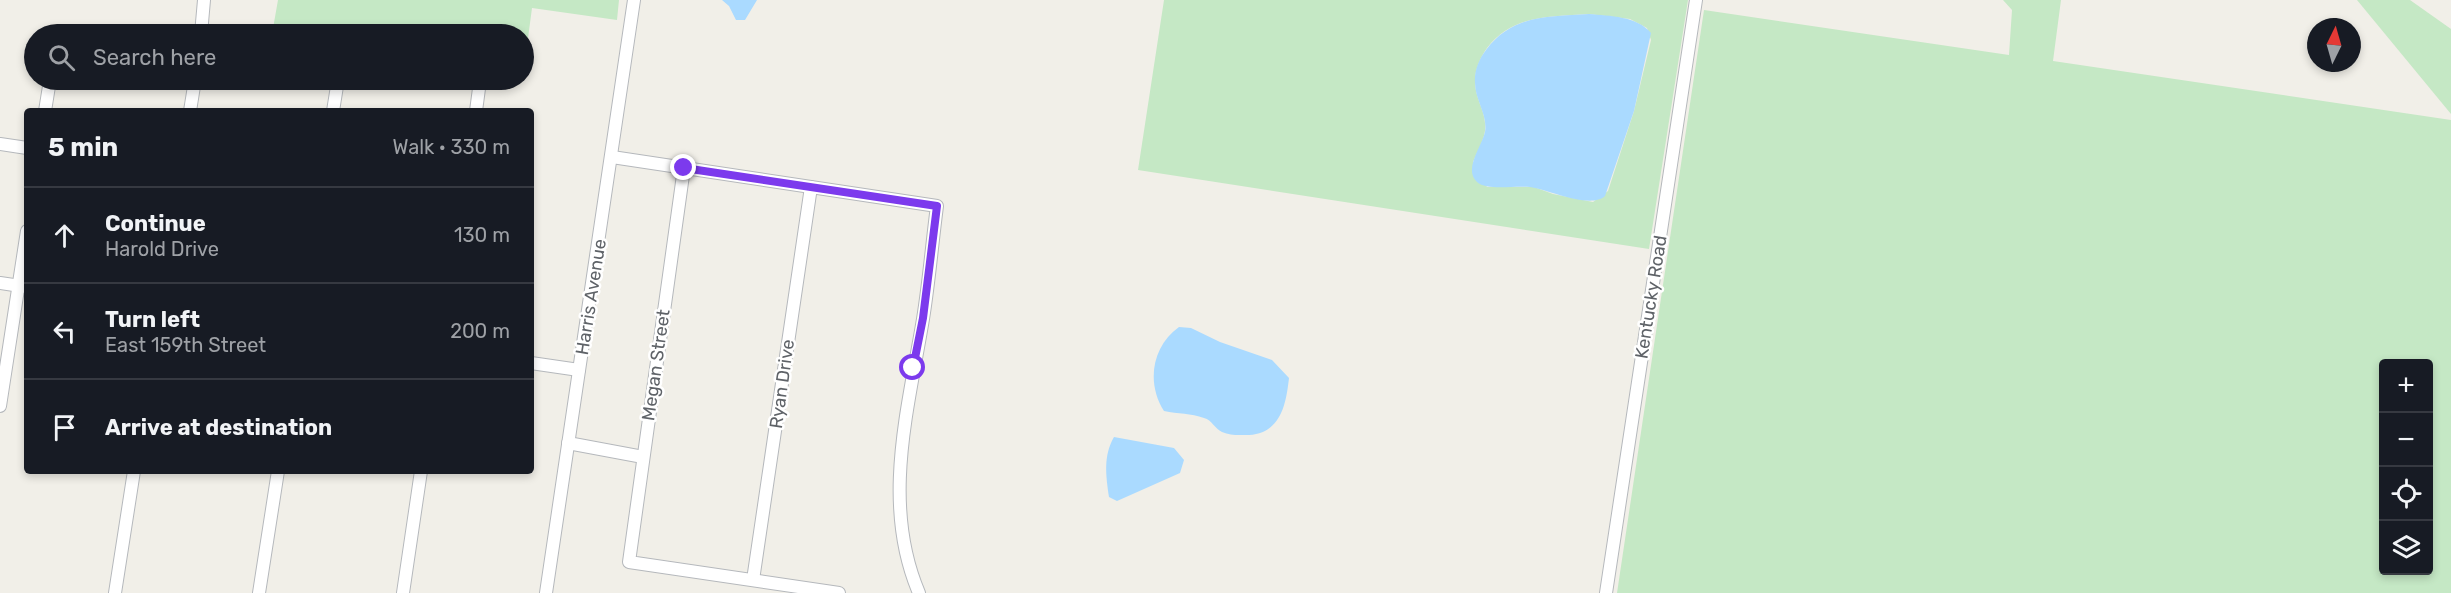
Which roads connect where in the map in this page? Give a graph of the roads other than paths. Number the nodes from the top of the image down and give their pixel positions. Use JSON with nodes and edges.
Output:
{"nodes":[{"id":1,"x":204,"y":0,"type":"edge"},
{"id":2,"x":634,"y":0,"type":"edge"},
{"id":3,"x":1696,"y":0,"type":"edge"},
{"id":4,"x":202,"y":24,"type":"edge"},
{"id":5,"x":48,"y":90,"type":"edge"},
{"id":6,"x":193,"y":90,"type":"edge"},
{"id":7,"x":336,"y":90,"type":"edge"},
{"id":8,"x":479,"y":90,"type":"edge"},
{"id":9,"x":45,"y":108,"type":"edge"},
{"id":10,"x":190,"y":108,"type":"edge"},
{"id":11,"x":333,"y":108,"type":"edge"},
{"id":12,"x":476,"y":108,"type":"edge"},
{"id":13,"x":0,"y":144,"type":"edge"},
{"id":14,"x":24,"y":148,"type":"edge"},
{"id":15,"x":612,"y":157,"type":"junction"},
{"id":16,"x":684,"y":168,"type":"junction"},
{"id":17,"x":811,"y":188,"type":"junction"},
{"id":18,"x":0,"y":283,"type":"edge"},
{"id":19,"x":23,"y":286,"type":"edge"},
{"id":20,"x":534,"y":363,"type":"edge"},
{"id":21,"x":579,"y":370,"type":"junction"},
{"id":22,"x":0,"y":406,"type":"edge"},
{"id":23,"x":568,"y":443,"type":"junction"},
{"id":24,"x":643,"y":457,"type":"junction"},
{"id":25,"x":134,"y":474,"type":"edge"},
{"id":26,"x":278,"y":474,"type":"edge"},
{"id":27,"x":421,"y":474,"type":"edge"},
{"id":28,"x":753,"y":580,"type":"junction"},
{"id":29,"x":115,"y":593,"type":"edge"},
{"id":30,"x":259,"y":593,"type":"edge"},
{"id":31,"x":403,"y":593,"type":"edge"},
{"id":32,"x":546,"y":593,"type":"edge"},
{"id":33,"x":839,"y":593,"type":"edge"},
{"id":34,"x":919,"y":593,"type":"edge"},
{"id":35,"x":1605,"y":593,"type":"edge"}],
"edges":[{"from":1,"to":4,"type":"street"},
{"from":2,"to":15,"type":"street","name":"Harris Avenue"},
{"from":3,"to":35,"type":"street","name":"Kentucky Road"},
{"from":5,"to":9,"type":"street"},
{"from":6,"to":10,"type":"street"},
{"from":7,"to":11,"type":"street"},
{"from":8,"to":12,"type":"street"},
{"from":13,"to":14,"type":"street"},
{"from":15,"to":16,"type":"street"},
{"from":15,"to":21,"type":"street","name":"Harris Avenue"},
{"from":16,"to":17,"type":"street"},
{"from":16,"to":24,"type":"street","name":"Megan Street"},
{"from":17,"to":28,"type":"street","name":"Ryan Drive"},
{"from":17,"to":34,"type":"street"},
{"from":18,"to":19,"type":"street"},
{"from":19,"to":22,"type":"street"},
{"from":20,"to":21,"type":"street"},
{"from":21,"to":23,"type":"street","name":"Harris Avenue"},
{"from":23,"to":24,"type":"street"},
{"from":23,"to":32,"type":"street","name":"Harris Avenue"},
{"from":24,"to":28,"type":"street","name":"Megan Street"},
{"from":25,"to":29,"type":"street"},
{"from":26,"to":30,"type":"street"},
{"from":27,"to":31,"type":"street"},
{"from":28,"to":33,"type":"street"}]}
